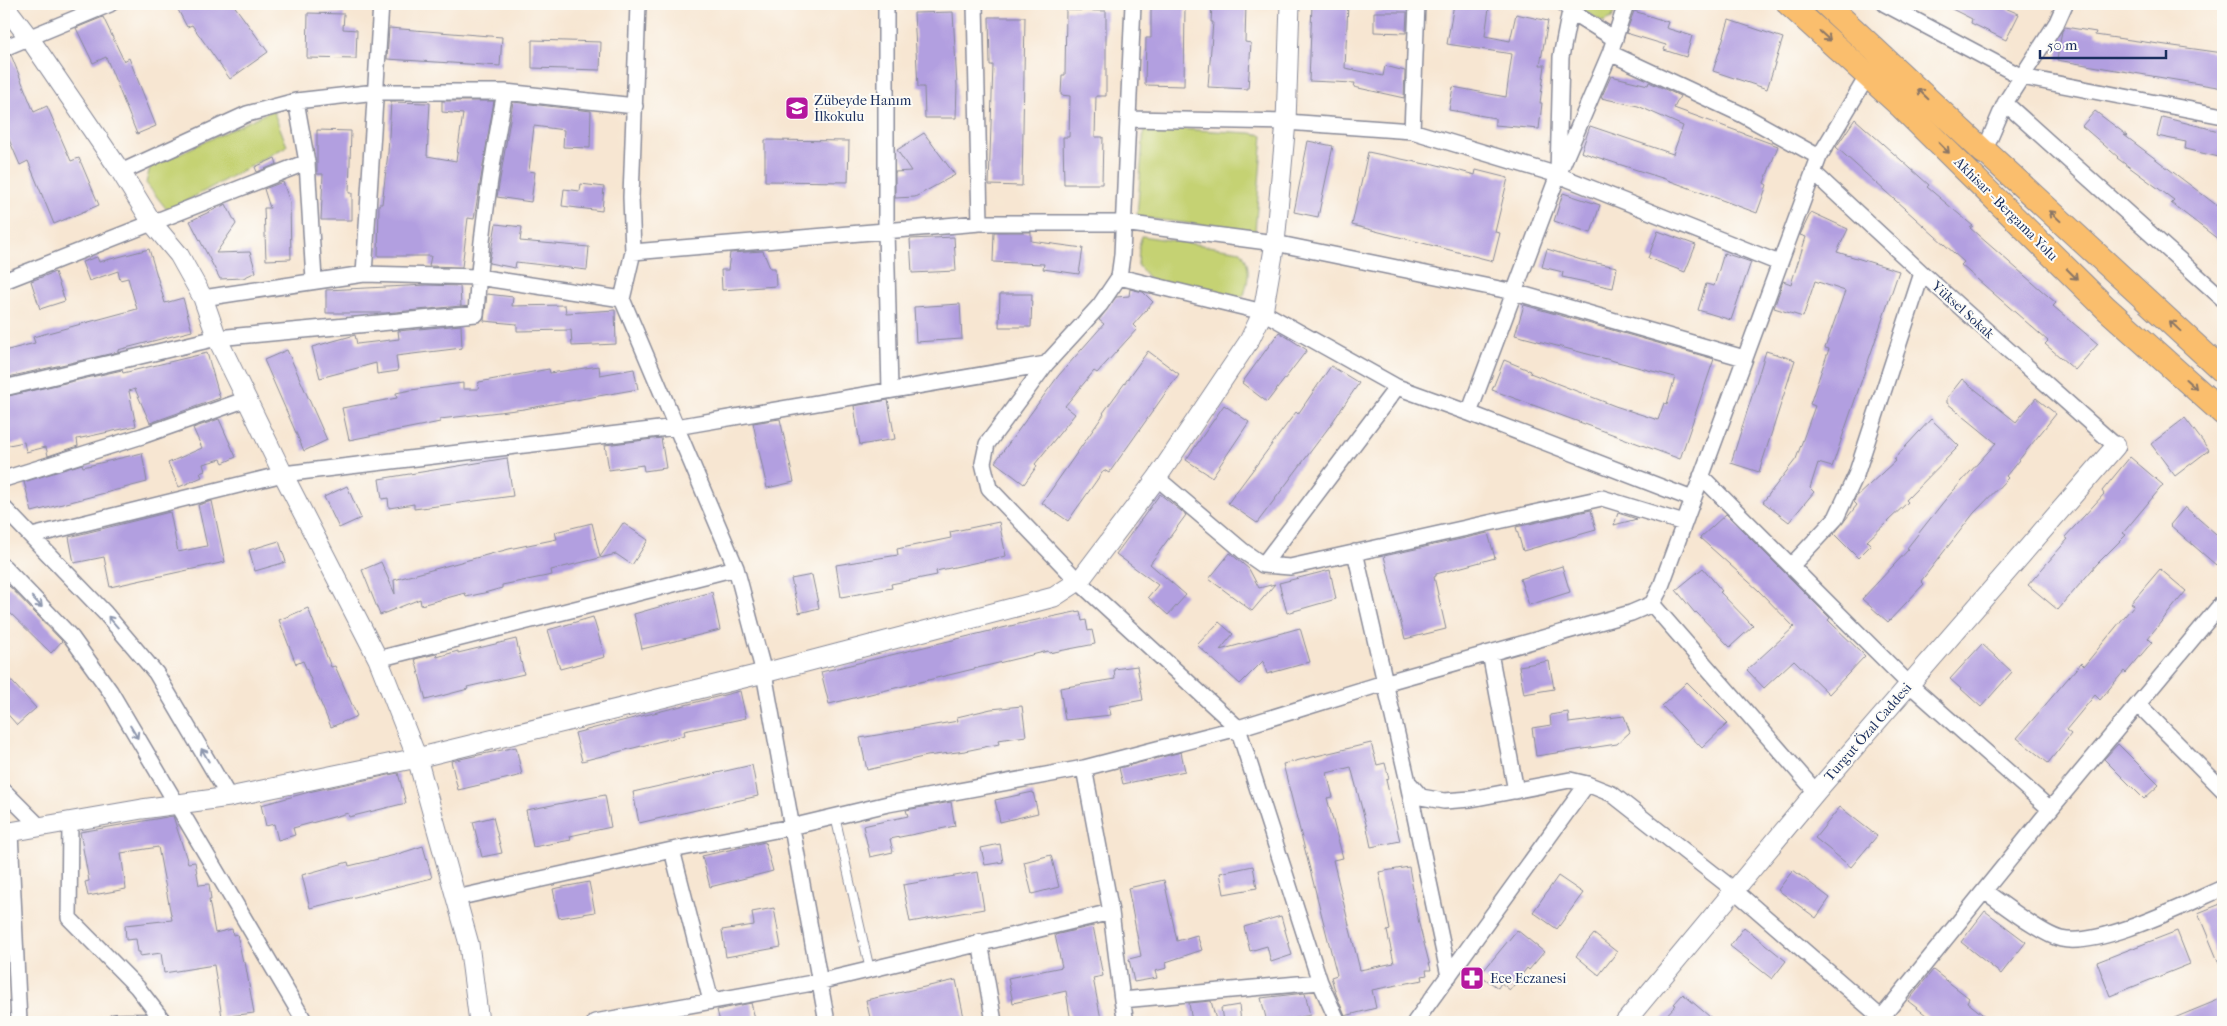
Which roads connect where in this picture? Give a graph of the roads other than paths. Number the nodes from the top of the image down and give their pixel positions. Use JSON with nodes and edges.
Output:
{"nodes":[{"id":1,"x":110,"y":4,"type":"edge"},
{"id":2,"x":381,"y":4,"type":"edge"},
{"id":3,"x":638,"y":4,"type":"edge"},
{"id":4,"x":886,"y":4,"type":"edge"},
{"id":5,"x":975,"y":4,"type":"edge"},
{"id":6,"x":1133,"y":4,"type":"edge"},
{"id":7,"x":1290,"y":4,"type":"edge"},
{"id":8,"x":1417,"y":4,"type":"edge"},
{"id":9,"x":1626,"y":4,"type":"edge"},
{"id":10,"x":1789,"y":4,"type":"edge"},
{"id":11,"x":1826,"y":4,"type":"edge"},
{"id":12,"x":1885,"y":4,"type":"edge"},
{"id":13,"x":2065,"y":4,"type":"edge"},
{"id":14,"x":4,"y":5,"type":"edge"},
{"id":15,"x":1567,"y":7,"type":"edge"},
{"id":16,"x":1615,"y":38,"type":"junction"},
{"id":17,"x":30,"y":39,"type":"junction"},
{"id":18,"x":4,"y":48,"type":"edge"},
{"id":19,"x":1610,"y":53,"type":"junction"},
{"id":20,"x":1868,"y":75,"type":"junction"},
{"id":21,"x":2022,"y":77,"type":"junction"},
{"id":22,"x":376,"y":92,"type":"junction"},
{"id":23,"x":505,"y":92,"type":"junction"},
{"id":24,"x":296,"y":101,"type":"junction"},
{"id":25,"x":2005,"y":103,"type":"junction"},
{"id":26,"x":636,"y":106,"type":"junction"},
{"id":27,"x":2223,"y":116,"type":"edge"},
{"id":28,"x":1128,"y":119,"type":"junction"},
{"id":29,"x":1286,"y":122,"type":"junction"},
{"id":30,"x":1412,"y":131,"type":"junction"},
{"id":31,"x":1984,"y":152,"type":"junction"},
{"id":32,"x":306,"y":162,"type":"junction"},
{"id":33,"x":1816,"y":165,"type":"junction"},
{"id":34,"x":121,"y":172,"type":"junction"},
{"id":35,"x":1558,"y":175,"type":"junction"},
{"id":36,"x":980,"y":223,"type":"junction"},
{"id":37,"x":1123,"y":223,"type":"junction"},
{"id":38,"x":153,"y":224,"type":"junction"},
{"id":39,"x":886,"y":230,"type":"junction"},
{"id":40,"x":1275,"y":244,"type":"junction"},
{"id":41,"x":632,"y":252,"type":"junction"},
{"id":42,"x":1779,"y":264,"type":"junction"},
{"id":43,"x":1922,"y":273,"type":"junction"},
{"id":44,"x":364,"y":274,"type":"junction"},
{"id":45,"x":478,"y":277,"type":"junction"},
{"id":46,"x":1119,"y":277,"type":"junction"},
{"id":47,"x":314,"y":280,"type":"junction"},
{"id":48,"x":4,"y":281,"type":"edge"},
{"id":49,"x":2221,"y":290,"type":"edge"},
{"id":50,"x":1514,"y":292,"type":"junction"},
{"id":51,"x":203,"y":298,"type":"junction"},
{"id":52,"x":622,"y":299,"type":"junction"},
{"id":53,"x":1263,"y":312,"type":"junction"},
{"id":54,"x":217,"y":338,"type":"junction"},
{"id":55,"x":1744,"y":358,"type":"junction"},
{"id":56,"x":1046,"y":364,"type":"junction"},
{"id":57,"x":2223,"y":371,"type":"edge"},
{"id":58,"x":4,"y":388,"type":"edge"},
{"id":59,"x":1397,"y":388,"type":"junction"},
{"id":60,"x":890,"y":390,"type":"junction"},
{"id":61,"x":247,"y":399,"type":"junction"},
{"id":62,"x":1469,"y":413,"type":"junction"},
{"id":63,"x":2223,"y":413,"type":"edge"},
{"id":64,"x":676,"y":427,"type":"junction"},
{"id":65,"x":2116,"y":446,"type":"joint"},
{"id":66,"x":283,"y":474,"type":"junction"},
{"id":67,"x":1701,"y":476,"type":"junction"},
{"id":68,"x":1157,"y":478,"type":"junction"},
{"id":69,"x":4,"y":479,"type":"edge"},
{"id":70,"x":1692,"y":500,"type":"junction"},
{"id":71,"x":4,"y":508,"type":"edge"},
{"id":72,"x":1684,"y":523,"type":"junction"},
{"id":73,"x":32,"y":536,"type":"junction"},
{"id":74,"x":1355,"y":552,"type":"junction"},
{"id":75,"x":1263,"y":565,"type":"junction"},
{"id":76,"x":1792,"y":565,"type":"junction"},
{"id":77,"x":4,"y":567,"type":"edge"},
{"id":78,"x":736,"y":568,"type":"junction"},
{"id":79,"x":1078,"y":581,"type":"junction"},
{"id":80,"x":2223,"y":602,"type":"edge"},
{"id":81,"x":1652,"y":604,"type":"junction"},
{"id":82,"x":1490,"y":653,"type":"junction"},
{"id":83,"x":378,"y":659,"type":"junction"},
{"id":84,"x":764,"y":673,"type":"junction"},
{"id":85,"x":1384,"y":683,"type":"junction"},
{"id":86,"x":1910,"y":684,"type":"junction"},
{"id":87,"x":2138,"y":704,"type":"junction"},
{"id":88,"x":1238,"y":728,"type":"junction"},
{"id":89,"x":417,"y":758,"type":"junction"},
{"id":90,"x":1084,"y":768,"type":"junction"},
{"id":91,"x":1408,"y":782,"type":"junction"},
{"id":92,"x":1587,"y":784,"type":"junction"},
{"id":93,"x":1516,"y":790,"type":"junction"},
{"id":94,"x":2223,"y":790,"type":"edge"},
{"id":95,"x":4,"y":791,"type":"edge"},
{"id":96,"x":1816,"y":792,"type":"junction"},
{"id":97,"x":229,"y":798,"type":"junction"},
{"id":98,"x":177,"y":804,"type":"junction"},
{"id":99,"x":2050,"y":809,"type":"junction"},
{"id":100,"x":835,"y":815,"type":"junction"},
{"id":101,"x":70,"y":821,"type":"junction"},
{"id":102,"x":39,"y":826,"type":"junction"},
{"id":103,"x":791,"y":827,"type":"junction"},
{"id":104,"x":7,"y":832,"type":"edge"},
{"id":105,"x":672,"y":850,"type":"junction"},
{"id":106,"x":2223,"y":888,"type":"edge"},
{"id":107,"x":1734,"y":890,"type":"junction"},
{"id":108,"x":1984,"y":891,"type":"junction"},
{"id":109,"x":456,"y":898,"type":"junction"},
{"id":110,"x":1111,"y":912,"type":"junction"},
{"id":111,"x":980,"y":942,"type":"junction"},
{"id":112,"x":870,"y":970,"type":"junction"},
{"id":113,"x":1449,"y":976,"type":"junction"},
{"id":114,"x":818,"y":982,"type":"junction"},
{"id":115,"x":1320,"y":982,"type":"junction"},
{"id":116,"x":711,"y":1000,"type":"junction"},
{"id":117,"x":1122,"y":1000,"type":"junction"},
{"id":118,"x":638,"y":1019,"type":"edge"},
{"id":119,"x":1882,"y":1021,"type":"edge"},
{"id":120,"x":19,"y":1022,"type":"edge"},
{"id":121,"x":115,"y":1022,"type":"edge"},
{"id":122,"x":164,"y":1022,"type":"edge"},
{"id":123,"x":304,"y":1022,"type":"edge"},
{"id":124,"x":479,"y":1022,"type":"edge"},
{"id":125,"x":595,"y":1022,"type":"edge"},
{"id":126,"x":827,"y":1022,"type":"edge"},
{"id":127,"x":994,"y":1022,"type":"edge"},
{"id":128,"x":1126,"y":1022,"type":"edge"},
{"id":129,"x":1338,"y":1022,"type":"edge"},
{"id":130,"x":1415,"y":1022,"type":"edge"},
{"id":131,"x":1625,"y":1022,"type":"edge"}],
"edges":[{"from":1,"to":17,"type":"street"},
{"from":2,"to":22,"type":"street"},
{"from":3,"to":26,"type":"street"},
{"from":4,"to":39,"type":"street"},
{"from":5,"to":36,"type":"street"},
{"from":6,"to":28,"type":"street"},
{"from":7,"to":29,"type":"street"},
{"from":8,"to":30,"type":"street"},
{"from":9,"to":16,"type":"street"},
{"from":10,"to":20,"type":"main road","name":"Akhisar - Bergama Yolu","one_way":true},
{"from":31,"to":11,"type":"main road","name":"Akhisar - Bergama Yolu","one_way":true},
{"from":12,"to":21,"type":"street"},
{"from":13,"to":21,"type":"street"},
{"from":14,"to":17,"type":"street"},
{"from":15,"to":16,"type":"street"},
{"from":15,"to":35,"type":"street"},
{"from":16,"to":19,"type":"street"},
{"from":17,"to":18,"type":"street"},
{"from":17,"to":34,"type":"street"},
{"from":19,"to":33,"type":"street","name":"Yüksel Sokak"},
{"from":19,"to":35,"type":"street"},
{"from":20,"to":33,"type":"street"},
{"from":20,"to":63,"type":"main road","name":"Akhisar - Bergama Yolu","one_way":true},
{"from":21,"to":25,"type":"street"},
{"from":21,"to":27,"type":"street"},
{"from":22,"to":23,"type":"street"},
{"from":22,"to":24,"type":"street"},
{"from":22,"to":44,"type":"street"},
{"from":23,"to":26,"type":"street"},
{"from":23,"to":45,"type":"street"},
{"from":24,"to":32,"type":"street"},
{"from":24,"to":34,"type":"street"},
{"from":25,"to":31,"type":"street"},
{"from":25,"to":49,"type":"street"},
{"from":26,"to":41,"type":"street"},
{"from":28,"to":29,"type":"street"},
{"from":28,"to":37,"type":"street"},
{"from":29,"to":30,"type":"street"},
{"from":29,"to":40,"type":"street"},
{"from":30,"to":35,"type":"street"},
{"from":57,"to":31,"type":"main road","name":"Akhisar - Bergama Yolu","one_way":true},
{"from":32,"to":38,"type":"street"},
{"from":32,"to":47,"type":"street"},
{"from":33,"to":42,"type":"street"},
{"from":33,"to":43,"type":"street","name":"Yüksel Sokak"},
{"from":34,"to":38,"type":"street"},
{"from":35,"to":42,"type":"street"},
{"from":35,"to":50,"type":"street"},
{"from":36,"to":37,"type":"street"},
{"from":36,"to":39,"type":"street"},
{"from":37,"to":40,"type":"street"},
{"from":37,"to":46,"type":"street"},
{"from":38,"to":48,"type":"street"},
{"from":38,"to":51,"type":"street"},
{"from":39,"to":41,"type":"street"},
{"from":39,"to":60,"type":"street"},
{"from":40,"to":50,"type":"street"},
{"from":40,"to":53,"type":"street"},
{"from":41,"to":52,"type":"street"},
{"from":42,"to":55,"type":"street"},
{"from":43,"to":65,"type":"street","name":"Yüksel Sokak"},
{"from":43,"to":76,"type":"street"},
{"from":44,"to":45,"type":"street"},
{"from":44,"to":47,"type":"street"},
{"from":45,"to":52,"type":"street"},
{"from":45,"to":54,"type":"street"},
{"from":46,"to":53,"type":"street"},
{"from":46,"to":56,"type":"street"},
{"from":47,"to":51,"type":"street"},
{"from":50,"to":55,"type":"street"},
{"from":50,"to":62,"type":"street"},
{"from":51,"to":54,"type":"street"},
{"from":52,"to":64,"type":"street"},
{"from":53,"to":59,"type":"street"},
{"from":53,"to":68,"type":"street"},
{"from":54,"to":58,"type":"street"},
{"from":54,"to":61,"type":"street"},
{"from":55,"to":67,"type":"street"},
{"from":56,"to":60,"type":"street"},
{"from":56,"to":79,"type":"street"},
{"from":59,"to":62,"type":"street"},
{"from":59,"to":75,"type":"street"},
{"from":60,"to":64,"type":"street"},
{"from":61,"to":66,"type":"street"},
{"from":61,"to":69,"type":"street"},
{"from":62,"to":70,"type":"street"},
{"from":64,"to":66,"type":"street"},
{"from":64,"to":78,"type":"street"},
{"from":65,"to":86,"type":"street","name":"Turgut Özal Caddesi"},
{"from":66,"to":73,"type":"street"},
{"from":66,"to":83,"type":"street"},
{"from":67,"to":70,"type":"street"},
{"from":67,"to":76,"type":"street"},
{"from":68,"to":75,"type":"street"},
{"from":68,"to":79,"type":"street"},
{"from":70,"to":72,"type":"street"},
{"from":71,"to":73,"type":"street"},
{"from":72,"to":74,"type":"street"},
{"from":72,"to":81,"type":"street"},
{"from":97,"to":73,"type":"street","one_way":true},
{"from":74,"to":75,"type":"street"},
{"from":74,"to":85,"type":"street"},
{"from":76,"to":86,"type":"street"},
{"from":77,"to":98,"type":"street","one_way":true},
{"from":78,"to":83,"type":"street"},
{"from":78,"to":84,"type":"street"},
{"from":79,"to":84,"type":"street"},
{"from":79,"to":88,"type":"street"},
{"from":80,"to":87,"type":"street"},
{"from":81,"to":82,"type":"street"},
{"from":81,"to":96,"type":"street"},
{"from":82,"to":85,"type":"street"},
{"from":82,"to":93,"type":"street"},
{"from":83,"to":89,"type":"street"},
{"from":84,"to":89,"type":"street"},
{"from":84,"to":103,"type":"street"},
{"from":85,"to":88,"type":"street"},
{"from":85,"to":91,"type":"street"},
{"from":86,"to":96,"type":"street","name":"Turgut Özal Caddesi"},
{"from":86,"to":99,"type":"street"},
{"from":87,"to":94,"type":"street"},
{"from":87,"to":99,"type":"street"},
{"from":88,"to":90,"type":"street"},
{"from":88,"to":115,"type":"street"},
{"from":89,"to":97,"type":"street"},
{"from":89,"to":109,"type":"street"},
{"from":90,"to":100,"type":"street"},
{"from":90,"to":110,"type":"street"},
{"from":91,"to":93,"type":"street"},
{"from":91,"to":113,"type":"street"},
{"from":92,"to":93,"type":"street"},
{"from":92,"to":107,"type":"street"},
{"from":92,"to":113,"type":"street"},
{"from":95,"to":102,"type":"street"},
{"from":96,"to":107,"type":"street","name":"Turgut Özal Caddesi"},
{"from":97,"to":98,"type":"street"},
{"from":98,"to":101,"type":"street"},
{"from":98,"to":123,"type":"street"},
{"from":99,"to":108,"type":"street"},
{"from":100,"to":103,"type":"street"},
{"from":100,"to":112,"type":"lane"},
{"from":101,"to":102,"type":"street"},
{"from":101,"to":122,"type":"street"},
{"from":102,"to":104,"type":"street"},
{"from":103,"to":105,"type":"street"},
{"from":103,"to":114,"type":"street"},
{"from":104,"to":120,"type":"street"},
{"from":105,"to":109,"type":"street"},
{"from":105,"to":116,"type":"street"},
{"from":106,"to":108,"type":"street"},
{"from":107,"to":119,"type":"street"},
{"from":107,"to":131,"type":"street","name":"Turgut Özal Caddesi"},
{"from":108,"to":119,"type":"street"},
{"from":109,"to":124,"type":"street"},
{"from":110,"to":111,"type":"street"},
{"from":110,"to":117,"type":"street"},
{"from":111,"to":112,"type":"street"},
{"from":111,"to":127,"type":"street"},
{"from":112,"to":114,"type":"street"},
{"from":113,"to":130,"type":"street"},
{"from":114,"to":116,"type":"street"},
{"from":114,"to":126,"type":"street"},
{"from":115,"to":117,"type":"street"},
{"from":115,"to":129,"type":"street"},
{"from":116,"to":118,"type":"street"},
{"from":117,"to":128,"type":"street"},
{"from":118,"to":125,"type":"street"},
{"from":121,"to":122,"type":"street"}]}
